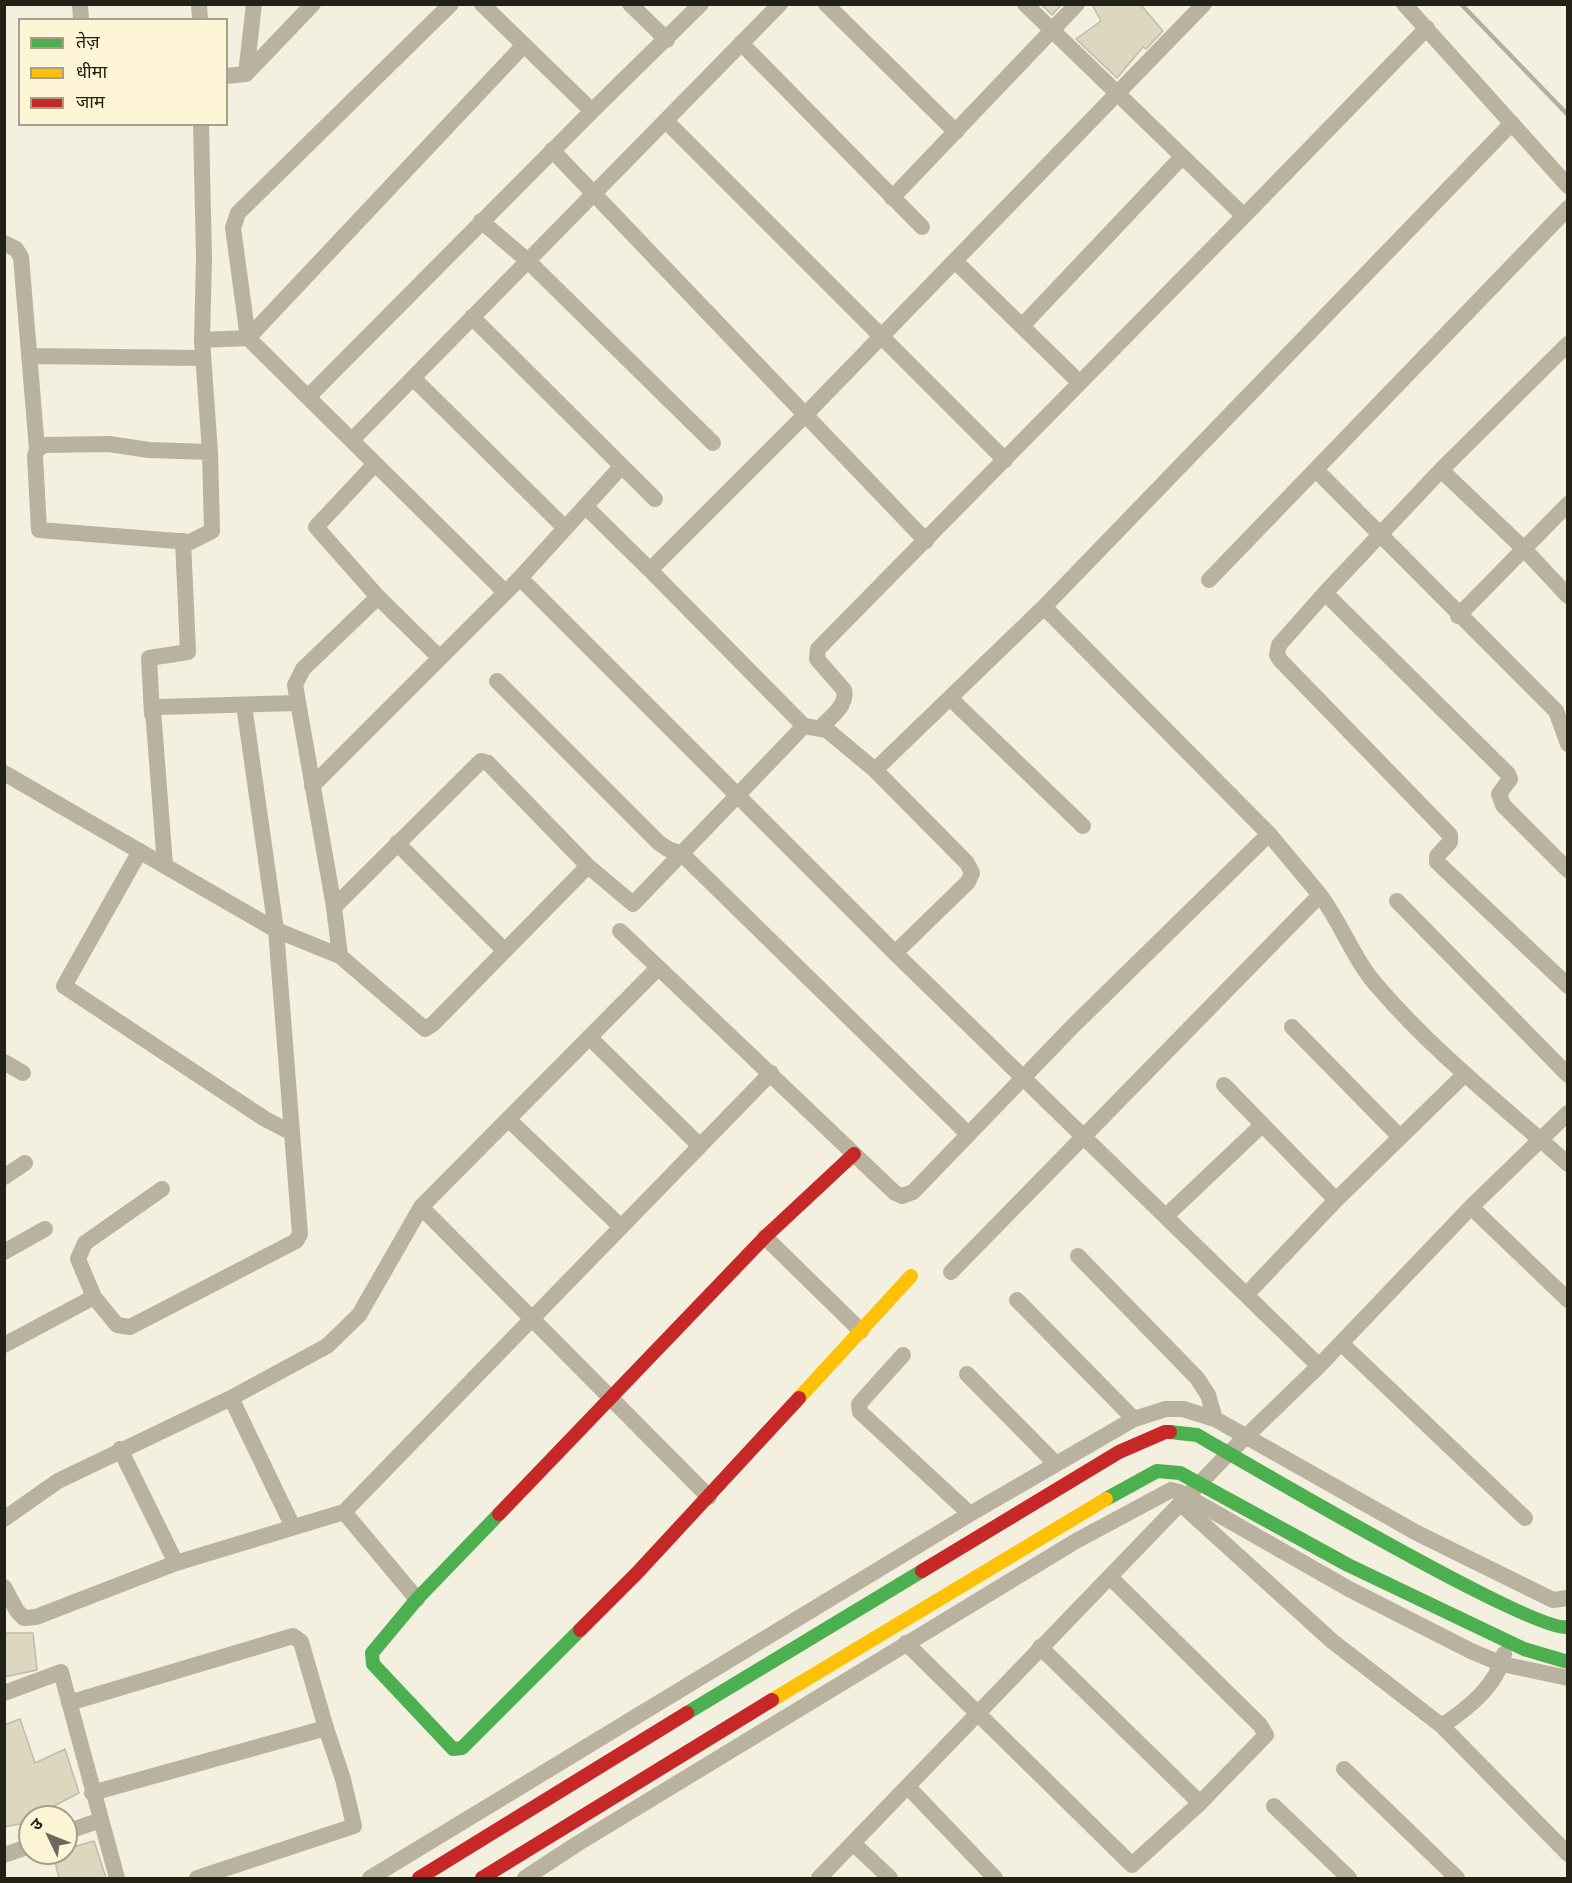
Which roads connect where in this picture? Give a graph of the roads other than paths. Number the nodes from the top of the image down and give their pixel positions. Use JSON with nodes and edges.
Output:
{"nodes":[{"id":1,"x":254,"y":4,"type":"edge"},
{"id":2,"x":313,"y":4,"type":"edge"},
{"id":3,"x":451,"y":4,"type":"edge"},
{"id":4,"x":482,"y":4,"type":"edge"},
{"id":5,"x":630,"y":4,"type":"edge"},
{"id":6,"x":701,"y":4,"type":"edge"},
{"id":7,"x":780,"y":4,"type":"edge"},
{"id":8,"x":826,"y":4,"type":"edge"},
{"id":9,"x":1025,"y":4,"type":"edge"},
{"id":10,"x":1077,"y":4,"type":"edge"},
{"id":11,"x":1204,"y":4,"type":"edge"},
{"id":12,"x":1404,"y":4,"type":"edge"},
{"id":13,"x":1427,"y":28,"type":"junction"},
{"id":14,"x":1051,"y":32,"type":"junction"},
{"id":15,"x":667,"y":40,"type":"junction"},
{"id":16,"x":741,"y":43,"type":"junction"},
{"id":17,"x":524,"y":45,"type":"junction"},
{"id":18,"x":246,"y":74,"type":"junction"},
{"id":19,"x":228,"y":76,"type":"edge"},
{"id":20,"x":1117,"y":95,"type":"junction"},
{"id":21,"x":592,"y":111,"type":"junction"},
{"id":22,"x":666,"y":121,"type":"junction"},
{"id":23,"x":1512,"y":123,"type":"junction"},
{"id":24,"x":201,"y":126,"type":"edge"},
{"id":25,"x":956,"y":132,"type":"junction"},
{"id":26,"x":552,"y":150,"type":"junction"},
{"id":27,"x":1182,"y":157,"type":"junction"},
{"id":28,"x":1568,"y":186,"type":"edge"},
{"id":29,"x":592,"y":193,"type":"junction"},
{"id":30,"x":892,"y":198,"type":"junction"},
{"id":31,"x":1568,"y":208,"type":"edge"},
{"id":32,"x":1244,"y":216,"type":"junction"},
{"id":33,"x":481,"y":221,"type":"junction"},
{"id":34,"x":922,"y":227,"type":"dead end"},
{"id":35,"x":4,"y":243,"type":"edge"},
{"id":36,"x":528,"y":261,"type":"junction"},
{"id":37,"x":955,"y":261,"type":"junction"},
{"id":38,"x":472,"y":317,"type":"junction"},
{"id":39,"x":1022,"y":326,"type":"junction"},
{"id":40,"x":880,"y":336,"type":"junction"},
{"id":41,"x":248,"y":338,"type":"junction"},
{"id":42,"x":202,"y":340,"type":"junction"},
{"id":43,"x":1568,"y":344,"type":"edge"},
{"id":44,"x":29,"y":356,"type":"junction"},
{"id":45,"x":202,"y":358,"type":"junction"},
{"id":46,"x":413,"y":378,"type":"junction"},
{"id":47,"x":1080,"y":383,"type":"junction"},
{"id":48,"x":308,"y":397,"type":"junction"},
{"id":49,"x":806,"y":416,"type":"junction"},
{"id":50,"x":352,"y":440,"type":"junction"},
{"id":51,"x":713,"y":443,"type":"dead end"},
{"id":52,"x":37,"y":449,"type":"junction"},
{"id":53,"x":210,"y":452,"type":"junction"},
{"id":54,"x":1005,"y":460,"type":"junction"},
{"id":55,"x":375,"y":464,"type":"junction"},
{"id":56,"x":621,"y":467,"type":"junction"},
{"id":57,"x":1316,"y":470,"type":"junction"},
{"id":58,"x":1441,"y":470,"type":"junction"},
{"id":59,"x":655,"y":499,"type":"dead end"},
{"id":60,"x":1568,"y":504,"type":"edge"},
{"id":61,"x":585,"y":506,"type":"junction"},
{"id":62,"x":564,"y":527,"type":"junction"},
{"id":63,"x":1380,"y":534,"type":"junction"},
{"id":64,"x":183,"y":541,"type":"junction"},
{"id":65,"x":926,"y":541,"type":"junction"},
{"id":66,"x":1523,"y":548,"type":"junction"},
{"id":67,"x":650,"y":570,"type":"junction"},
{"id":68,"x":520,"y":578,"type":"junction"},
{"id":69,"x":1209,"y":580,"type":"dead end"},
{"id":70,"x":505,"y":592,"type":"junction"},
{"id":71,"x":1325,"y":593,"type":"junction"},
{"id":72,"x":1568,"y":596,"type":"edge"},
{"id":73,"x":378,"y":597,"type":"junction"},
{"id":74,"x":1044,"y":607,"type":"junction"},
{"id":75,"x":1458,"y":616,"type":"junction"},
{"id":76,"x":440,"y":658,"type":"junction"},
{"id":77,"x":496,"y":681,"type":"dead end"},
{"id":78,"x":951,"y":699,"type":"junction"},
{"id":79,"x":297,"y":704,"type":"junction"},
{"id":80,"x":244,"y":705,"type":"junction"},
{"id":81,"x":152,"y":714,"type":"junction"},
{"id":82,"x":812,"y":727,"type":"junction"},
{"id":83,"x":1568,"y":744,"type":"edge"},
{"id":84,"x":875,"y":770,"type":"junction"},
{"id":85,"x":4,"y":773,"type":"edge"},
{"id":86,"x":312,"y":786,"type":"junction"},
{"id":87,"x":737,"y":795,"type":"junction"},
{"id":88,"x":1083,"y":826,"type":"dead end"},
{"id":89,"x":1269,"y":834,"type":"junction"},
{"id":90,"x":397,"y":843,"type":"junction"},
{"id":91,"x":140,"y":851,"type":"junction"},
{"id":92,"x":682,"y":854,"type":"junction"},
{"id":93,"x":165,"y":865,"type":"junction"},
{"id":94,"x":588,"y":866,"type":"junction"},
{"id":95,"x":1568,"y":870,"type":"edge"},
{"id":96,"x":1320,"y":895,"type":"junction"},
{"id":97,"x":1397,"y":901,"type":"dead end"},
{"id":98,"x":334,"y":907,"type":"junction"},
{"id":99,"x":276,"y":930,"type":"junction"},
{"id":100,"x":621,"y":931,"type":"dead end"},
{"id":101,"x":504,"y":950,"type":"junction"},
{"id":102,"x":895,"y":953,"type":"junction"},
{"id":103,"x":340,"y":956,"type":"junction"},
{"id":104,"x":658,"y":968,"type":"junction"},
{"id":105,"x":1568,"y":986,"type":"edge"},
{"id":106,"x":1292,"y":1027,"type":"dead end"},
{"id":107,"x":589,"y":1037,"type":"junction"},
{"id":108,"x":4,"y":1062,"type":"edge"},
{"id":109,"x":771,"y":1073,"type":"junction"},
{"id":110,"x":23,"y":1074,"type":"dead end"},
{"id":111,"x":1465,"y":1074,"type":"junction"},
{"id":112,"x":1568,"y":1076,"type":"edge"},
{"id":113,"x":1023,"y":1077,"type":"junction"},
{"id":114,"x":1224,"y":1085,"type":"dead end"},
{"id":115,"x":1568,"y":1113,"type":"edge"},
{"id":116,"x":508,"y":1119,"type":"junction"},
{"id":117,"x":1263,"y":1125,"type":"junction"},
{"id":118,"x":292,"y":1133,"type":"junction"},
{"id":119,"x":968,"y":1134,"type":"junction"},
{"id":120,"x":1085,"y":1137,"type":"junction"},
{"id":121,"x":1400,"y":1137,"type":"junction"},
{"id":122,"x":1540,"y":1140,"type":"junction"},
{"id":123,"x":699,"y":1145,"type":"junction"},
{"id":124,"x":854,"y":1154,"type":"junction"},
{"id":125,"x":24,"y":1163,"type":"dead end"},
{"id":126,"x":1568,"y":1164,"type":"edge"},
{"id":127,"x":4,"y":1177,"type":"edge"},
{"id":128,"x":162,"y":1189,"type":"dead end"},
{"id":129,"x":1336,"y":1200,"type":"junction"},
{"id":130,"x":420,"y":1207,"type":"junction"},
{"id":131,"x":1471,"y":1207,"type":"junction"},
{"id":132,"x":1166,"y":1216,"type":"junction"},
{"id":133,"x":620,"y":1226,"type":"junction"},
{"id":134,"x":45,"y":1229,"type":"dead end"},
{"id":135,"x":765,"y":1237,"type":"junction"},
{"id":136,"x":4,"y":1252,"type":"edge"},
{"id":137,"x":1078,"y":1256,"type":"dead end"},
{"id":138,"x":951,"y":1272,"type":"dead end"},
{"id":139,"x":911,"y":1276,"type":"dead end"},
{"id":140,"x":1246,"y":1295,"type":"junction"},
{"id":141,"x":94,"y":1297,"type":"junction"},
{"id":142,"x":1017,"y":1300,"type":"dead end"},
{"id":143,"x":1568,"y":1300,"type":"edge"},
{"id":144,"x":532,"y":1318,"type":"junction"},
{"id":145,"x":861,"y":1331,"type":"junction"},
{"id":146,"x":1341,"y":1343,"type":"junction"},
{"id":147,"x":4,"y":1345,"type":"edge"},
{"id":148,"x":903,"y":1355,"type":"dead end"},
{"id":149,"x":1319,"y":1366,"type":"junction"},
{"id":150,"x":967,"y":1374,"type":"dead end"},
{"id":151,"x":610,"y":1396,"type":"junction"},
{"id":152,"x":231,"y":1398,"type":"junction"},
{"id":153,"x":1134,"y":1419,"type":"junction"},
{"id":154,"x":1215,"y":1419,"type":"junction"},
{"id":155,"x":1246,"y":1437,"type":"junction"},
{"id":156,"x":120,"y":1449,"type":"junction"},
{"id":157,"x":1229,"y":1453,"type":"junction"},
{"id":158,"x":1056,"y":1464,"type":"junction"},
{"id":159,"x":1202,"y":1483,"type":"junction"},
{"id":160,"x":709,"y":1497,"type":"junction"},
{"id":161,"x":1184,"y":1500,"type":"junction"},
{"id":162,"x":344,"y":1512,"type":"junction"},
{"id":163,"x":970,"y":1514,"type":"junction"},
{"id":164,"x":1525,"y":1518,"type":"dead end"},
{"id":165,"x":4,"y":1519,"type":"edge"},
{"id":166,"x":292,"y":1527,"type":"junction"},
{"id":167,"x":176,"y":1563,"type":"junction"},
{"id":168,"x":1110,"y":1577,"type":"junction"},
{"id":169,"x":4,"y":1587,"type":"edge"},
{"id":170,"x":417,"y":1599,"type":"junction"},
{"id":171,"x":1568,"y":1599,"type":"edge"},
{"id":172,"x":1568,"y":1627,"type":"edge"},
{"id":173,"x":1507,"y":1641,"type":"junction"},
{"id":174,"x":906,"y":1643,"type":"junction"},
{"id":175,"x":1040,"y":1647,"type":"junction"},
{"id":176,"x":1568,"y":1662,"type":"edge"},
{"id":177,"x":1502,"y":1664,"type":"junction"},
{"id":178,"x":1568,"y":1678,"type":"edge"},
{"id":179,"x":4,"y":1693,"type":"edge"},
{"id":180,"x":69,"y":1703,"type":"junction"},
{"id":181,"x":976,"y":1714,"type":"junction"},
{"id":182,"x":1442,"y":1726,"type":"junction"},
{"id":183,"x":326,"y":1728,"type":"junction"},
{"id":184,"x":1344,"y":1769,"type":"dead end"},
{"id":185,"x":908,"y":1787,"type":"junction"},
{"id":186,"x":92,"y":1792,"type":"junction"},
{"id":187,"x":1200,"y":1803,"type":"junction"},
{"id":188,"x":1274,"y":1806,"type":"dead end"},
{"id":189,"x":101,"y":1820,"type":"junction"},
{"id":190,"x":78,"y":1828,"type":"edge"},
{"id":191,"x":854,"y":1844,"type":"junction"},
{"id":192,"x":1568,"y":1854,"type":"edge"},
{"id":193,"x":117,"y":1878,"type":"edge"},
{"id":194,"x":196,"y":1878,"type":"edge"},
{"id":195,"x":370,"y":1878,"type":"edge"},
{"id":196,"x":418,"y":1878,"type":"edge"},
{"id":197,"x":482,"y":1878,"type":"edge"},
{"id":198,"x":525,"y":1878,"type":"edge"},
{"id":199,"x":819,"y":1878,"type":"edge"},
{"id":200,"x":890,"y":1878,"type":"edge"},
{"id":201,"x":995,"y":1878,"type":"edge"},
{"id":202,"x":1350,"y":1878,"type":"edge"},
{"id":203,"x":1458,"y":1878,"type":"edge"}],
"edges":[{"from":1,"to":18,"type":"street"},
{"from":2,"to":18,"type":"street"},
{"from":3,"to":41,"type":"street"},
{"from":4,"to":17,"type":"street"},
{"from":5,"to":15,"type":"street"},
{"from":6,"to":15,"type":"street"},
{"from":7,"to":16,"type":"street"},
{"from":8,"to":25,"type":"street"},
{"from":9,"to":14,"type":"street"},
{"from":10,"to":14,"type":"street"},
{"from":11,"to":20,"type":"street"},
{"from":12,"to":13,"type":"street"},
{"from":13,"to":23,"type":"street"},
{"from":13,"to":32,"type":"street"},
{"from":14,"to":20,"type":"street"},
{"from":14,"to":25,"type":"street"},
{"from":15,"to":21,"type":"street"},
{"from":16,"to":22,"type":"street"},
{"from":16,"to":30,"type":"street"},
{"from":17,"to":21,"type":"street"},
{"from":17,"to":41,"type":"street"},
{"from":18,"to":19,"type":"street"},
{"from":20,"to":27,"type":"street"},
{"from":20,"to":37,"type":"street"},
{"from":21,"to":26,"type":"street"},
{"from":22,"to":29,"type":"street"},
{"from":22,"to":40,"type":"street"},
{"from":23,"to":28,"type":"street"},
{"from":23,"to":74,"type":"street"},
{"from":24,"to":42,"type":"street"},
{"from":25,"to":30,"type":"street"},
{"from":26,"to":29,"type":"street"},
{"from":26,"to":33,"type":"street"},
{"from":27,"to":32,"type":"street"},
{"from":27,"to":39,"type":"street"},
{"from":29,"to":36,"type":"street"},
{"from":29,"to":49,"type":"street"},
{"from":30,"to":34,"type":"street"},
{"from":31,"to":57,"type":"street"},
{"from":32,"to":47,"type":"street"},
{"from":33,"to":36,"type":"street"},
{"from":33,"to":48,"type":"street"},
{"from":35,"to":44,"type":"street"},
{"from":36,"to":38,"type":"street"},
{"from":36,"to":51,"type":"street"},
{"from":37,"to":39,"type":"street"},
{"from":37,"to":40,"type":"street"},
{"from":38,"to":46,"type":"street"},
{"from":38,"to":56,"type":"street"},
{"from":39,"to":47,"type":"street"},
{"from":40,"to":49,"type":"street"},
{"from":40,"to":54,"type":"street"},
{"from":41,"to":42,"type":"street"},
{"from":41,"to":48,"type":"street"},
{"from":42,"to":45,"type":"street"},
{"from":43,"to":58,"type":"street"},
{"from":44,"to":45,"type":"street"},
{"from":44,"to":52,"type":"street"},
{"from":45,"to":53,"type":"street"},
{"from":46,"to":50,"type":"street"},
{"from":46,"to":62,"type":"street"},
{"from":47,"to":54,"type":"street"},
{"from":48,"to":50,"type":"street"},
{"from":49,"to":65,"type":"street"},
{"from":49,"to":67,"type":"street"},
{"from":50,"to":55,"type":"street"},
{"from":52,"to":53,"type":"street"},
{"from":52,"to":64,"type":"street"},
{"from":53,"to":64,"type":"street"},
{"from":54,"to":65,"type":"street"},
{"from":55,"to":70,"type":"street"},
{"from":55,"to":73,"type":"street"},
{"from":56,"to":59,"type":"street"},
{"from":56,"to":61,"type":"street"},
{"from":57,"to":63,"type":"street"},
{"from":57,"to":69,"type":"street"},
{"from":58,"to":63,"type":"street"},
{"from":58,"to":66,"type":"street"},
{"from":60,"to":66,"type":"street"},
{"from":61,"to":62,"type":"street"},
{"from":61,"to":67,"type":"street"},
{"from":62,"to":68,"type":"street"},
{"from":63,"to":71,"type":"street"},
{"from":63,"to":75,"type":"street"},
{"from":64,"to":81,"type":"street"},
{"from":65,"to":82,"type":"street"},
{"from":66,"to":72,"type":"street"},
{"from":66,"to":75,"type":"street"},
{"from":67,"to":82,"type":"street"},
{"from":68,"to":70,"type":"street"},
{"from":68,"to":87,"type":"street"},
{"from":70,"to":76,"type":"street"},
{"from":71,"to":95,"type":"street"},
{"from":71,"to":105,"type":"street"},
{"from":73,"to":76,"type":"street"},
{"from":73,"to":79,"type":"street"},
{"from":74,"to":78,"type":"street"},
{"from":74,"to":89,"type":"street"},
{"from":75,"to":83,"type":"street"},
{"from":76,"to":86,"type":"street"},
{"from":77,"to":92,"type":"street"},
{"from":78,"to":84,"type":"street"},
{"from":78,"to":88,"type":"street"},
{"from":79,"to":80,"type":"street"},
{"from":79,"to":86,"type":"street"},
{"from":80,"to":81,"type":"street"},
{"from":80,"to":99,"type":"street"},
{"from":81,"to":93,"type":"street"},
{"from":82,"to":84,"type":"street"},
{"from":82,"to":87,"type":"street"},
{"from":84,"to":102,"type":"street"},
{"from":85,"to":91,"type":"street"},
{"from":86,"to":98,"type":"street"},
{"from":87,"to":92,"type":"street"},
{"from":87,"to":102,"type":"street"},
{"from":89,"to":96,"type":"street"},
{"from":89,"to":113,"type":"street"},
{"from":90,"to":94,"type":"street"},
{"from":90,"to":98,"type":"street"},
{"from":90,"to":101,"type":"street"},
{"from":91,"to":93,"type":"street"},
{"from":91,"to":118,"type":"street"},
{"from":92,"to":94,"type":"street"},
{"from":92,"to":119,"type":"street"},
{"from":93,"to":99,"type":"street"},
{"from":94,"to":101,"type":"street"},
{"from":96,"to":111,"type":"street"},
{"from":96,"to":120,"type":"street"},
{"from":97,"to":112,"type":"street"},
{"from":98,"to":103,"type":"street"},
{"from":99,"to":103,"type":"street"},
{"from":99,"to":118,"type":"street"},
{"from":100,"to":104,"type":"street"},
{"from":101,"to":103,"type":"street"},
{"from":102,"to":113,"type":"street"},
{"from":104,"to":107,"type":"street"},
{"from":104,"to":109,"type":"street"},
{"from":106,"to":121,"type":"street"},
{"from":107,"to":116,"type":"street"},
{"from":107,"to":123,"type":"street"},
{"from":108,"to":110,"type":"street"},
{"from":109,"to":123,"type":"street"},
{"from":109,"to":124,"type":"street"},
{"from":111,"to":121,"type":"street"},
{"from":111,"to":122,"type":"street"},
{"from":113,"to":119,"type":"street"},
{"from":113,"to":120,"type":"street"},
{"from":114,"to":117,"type":"street"},
{"from":115,"to":122,"type":"street"},
{"from":116,"to":130,"type":"street"},
{"from":116,"to":133,"type":"street"},
{"from":117,"to":129,"type":"street"},
{"from":117,"to":132,"type":"street"},
{"from":118,"to":141,"type":"street"},
{"from":119,"to":124,"type":"street"},
{"from":120,"to":132,"type":"street"},
{"from":120,"to":138,"type":"street"},
{"from":121,"to":129,"type":"street"},
{"from":122,"to":126,"type":"street"},
{"from":122,"to":131,"type":"street"},
{"from":123,"to":133,"type":"street"},
{"from":124,"to":135,"type":"street"},
{"from":125,"to":127,"type":"street"},
{"from":128,"to":141,"type":"street"},
{"from":129,"to":140,"type":"street"},
{"from":130,"to":144,"type":"street"},
{"from":130,"to":152,"type":"street"},
{"from":131,"to":143,"type":"street"},
{"from":131,"to":146,"type":"street"},
{"from":132,"to":140,"type":"street"},
{"from":133,"to":144,"type":"street"},
{"from":134,"to":136,"type":"street"},
{"from":135,"to":145,"type":"street"},
{"from":135,"to":151,"type":"street"},
{"from":137,"to":154,"type":"street"},
{"from":139,"to":145,"type":"street"},
{"from":140,"to":149,"type":"street"},
{"from":141,"to":147,"type":"street"},
{"from":142,"to":153,"type":"street"},
{"from":144,"to":151,"type":"street"},
{"from":144,"to":162,"type":"street"},
{"from":145,"to":160,"type":"street"},
{"from":146,"to":149,"type":"street"},
{"from":146,"to":164,"type":"street"},
{"from":148,"to":163,"type":"street"},
{"from":149,"to":155,"type":"street"},
{"from":150,"to":158,"type":"street"},
{"from":151,"to":160,"type":"street"},
{"from":151,"to":170,"type":"street"},
{"from":152,"to":156,"type":"street"},
{"from":152,"to":166,"type":"street"},
{"from":153,"to":154,"type":"street"},
{"from":153,"to":158,"type":"street"},
{"from":154,"to":155,"type":"street"},
{"from":155,"to":157,"type":"street"},
{"from":155,"to":171,"type":"street"},
{"from":156,"to":165,"type":"street"},
{"from":156,"to":167,"type":"street"},
{"from":157,"to":159,"type":"street"},
{"from":157,"to":172,"type":"street"},
{"from":157,"to":196,"type":"street"},
{"from":158,"to":163,"type":"street"},
{"from":159,"to":161,"type":"street"},
{"from":159,"to":173,"type":"street"},
{"from":159,"to":197,"type":"street"},
{"from":160,"to":170,"type":"street"},
{"from":161,"to":168,"type":"street"},
{"from":161,"to":174,"type":"street"},
{"from":161,"to":177,"type":"street"},
{"from":161,"to":182,"type":"street"},
{"from":162,"to":166,"type":"street"},
{"from":162,"to":170,"type":"street"},
{"from":163,"to":195,"type":"street"},
{"from":166,"to":167,"type":"street"},
{"from":167,"to":169,"type":"street"},
{"from":168,"to":175,"type":"street"},
{"from":168,"to":187,"type":"street"},
{"from":173,"to":176,"type":"street"},
{"from":173,"to":177,"type":"street"},
{"from":174,"to":181,"type":"street"},
{"from":174,"to":198,"type":"street"},
{"from":175,"to":181,"type":"street"},
{"from":175,"to":187,"type":"street"},
{"from":177,"to":178,"type":"street"},
{"from":177,"to":182,"type":"street"},
{"from":179,"to":180,"type":"street"},
{"from":180,"to":183,"type":"street"},
{"from":180,"to":186,"type":"street"},
{"from":181,"to":185,"type":"street"},
{"from":181,"to":187,"type":"street"},
{"from":182,"to":192,"type":"street"},
{"from":183,"to":186,"type":"street"},
{"from":183,"to":194,"type":"street"},
{"from":184,"to":203,"type":"street"},
{"from":185,"to":191,"type":"street"},
{"from":185,"to":201,"type":"street"},
{"from":186,"to":189,"type":"street"},
{"from":188,"to":202,"type":"street"},
{"from":189,"to":190,"type":"street"},
{"from":189,"to":193,"type":"street"},
{"from":191,"to":199,"type":"street"},
{"from":191,"to":200,"type":"street"}]}
